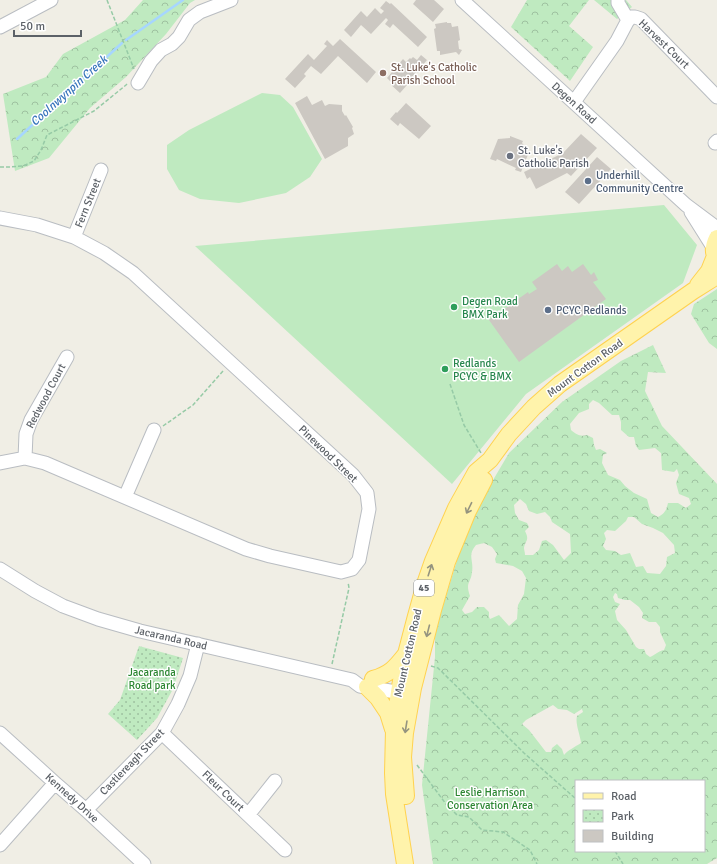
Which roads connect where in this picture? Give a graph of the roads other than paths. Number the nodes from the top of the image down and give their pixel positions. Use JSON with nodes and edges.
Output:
{"nodes":[{"id":1,"x":51,"y":0,"type":"edge"},
{"id":2,"x":231,"y":0,"type":"edge"},
{"id":3,"x":462,"y":0,"type":"edge"},
{"id":4,"x":618,"y":0,"type":"edge"},
{"id":5,"x":628,"y":20,"type":"junction"},
{"id":6,"x":0,"y":27,"type":"edge"},
{"id":7,"x":138,"y":83,"type":"road end"},
{"id":8,"x":717,"y":97,"type":"edge"},
{"id":9,"x":574,"y":102,"type":"junction"},
{"id":10,"x":101,"y":170,"type":"dead end"},
{"id":11,"x":686,"y":205,"type":"junction"},
{"id":12,"x":0,"y":218,"type":"edge"},
{"id":13,"x":717,"y":228,"type":"edge"},
{"id":14,"x":74,"y":236,"type":"junction"},
{"id":15,"x":716,"y":250,"type":"edge"},
{"id":16,"x":717,"y":276,"type":"edge"},
{"id":17,"x":693,"y":291,"type":"junction"},
{"id":18,"x":67,"y":357,"type":"dead end"},
{"id":19,"x":154,"y":430,"type":"road end"},
{"id":20,"x":25,"y":458,"type":"junction"},
{"id":21,"x":490,"y":460,"type":"junction"},
{"id":22,"x":0,"y":463,"type":"edge"},
{"id":23,"x":125,"y":497,"type":"junction"},
{"id":24,"x":0,"y":570,"type":"edge"},
{"id":25,"x":198,"y":644,"type":"junction"},
{"id":26,"x":406,"y":654,"type":"junction"},
{"id":27,"x":370,"y":683,"type":"junction"},
{"id":28,"x":406,"y":690,"type":"junction"},
{"id":29,"x":394,"y":730,"type":"junction"},
{"id":30,"x":0,"y":733,"type":"edge"},
{"id":31,"x":162,"y":733,"type":"junction"},
{"id":32,"x":275,"y":781,"type":"dead end"},
{"id":33,"x":55,"y":783,"type":"junction"},
{"id":34,"x":86,"y":810,"type":"junction"},
{"id":35,"x":248,"y":814,"type":"junction"},
{"id":36,"x":0,"y":845,"type":"edge"},
{"id":37,"x":285,"y":850,"type":"dead end"},
{"id":38,"x":144,"y":864,"type":"edge"},
{"id":39,"x":405,"y":864,"type":"edge"},
{"id":40,"x":416,"y":864,"type":"edge"}],
"edges":[{"from":1,"to":6,"type":"street"},
{"from":2,"to":7,"type":"street"},
{"from":3,"to":9,"type":"street","name":"Degen Road"},
{"from":4,"to":5,"type":"street"},
{"from":5,"to":8,"type":"street","name":"Harvest Court"},
{"from":5,"to":9,"type":"street","name":"Harvest Court"},
{"from":9,"to":11,"type":"street","name":"Degen Road"},
{"from":10,"to":14,"type":"street","name":"Fern Street"},
{"from":11,"to":13,"type":"street","name":"Degen Road"},
{"from":11,"to":15,"type":"street","name":"Degen Road"},
{"from":12,"to":14,"type":"street","name":"Pinewood Street"},
{"from":14,"to":23,"type":"street","name":"Pinewood Street"},
{"from":15,"to":17,"type":"main road","name":"Mount Cotton Road","number":"45"},
{"from":16,"to":17,"type":"main road","name":"Mount Cotton Road","number":"45"},
{"from":17,"to":21,"type":"main road","name":"Mount Cotton Road","number":"45"},
{"from":18,"to":20,"type":"street","name":"Redwood Court"},
{"from":19,"to":23,"type":"street"},
{"from":20,"to":22,"type":"street"},
{"from":20,"to":23,"type":"street"},
{"from":26,"to":21,"type":"main road","name":"Mount Cotton Road","number":"45","one_way":true},
{"from":21,"to":28,"type":"main road","name":"Mount Cotton Road","number":"45","one_way":true},
{"from":24,"to":25,"type":"street","name":"Jacaranda Road"},
{"from":25,"to":27,"type":"street","name":"Jacaranda Road"},
{"from":25,"to":31,"type":"street","name":"Castlereagh Street"},
{"from":26,"to":27,"type":"main road"},
{"from":26,"to":28,"type":"main road","name":"Mount Cotton Road","number":"45"},
{"from":27,"to":28,"type":"street","name":"Jacaranda Road"},
{"from":27,"to":29,"type":"main road"},
{"from":28,"to":29,"type":"main road","name":"Mount Cotton Road","number":"45"},
{"from":28,"to":40,"type":"main road","name":"Mount Cotton Road","number":"45","one_way":true},
{"from":29,"to":39,"type":"main road","name":"Mount Cotton Road","number":"45"},
{"from":30,"to":33,"type":"street","name":"Kennedy Drive"},
{"from":31,"to":34,"type":"street","name":"Castlereagh Street"},
{"from":31,"to":35,"type":"street","name":"Fleur Court"},
{"from":32,"to":35,"type":"street"},
{"from":33,"to":34,"type":"street","name":"Kennedy Drive"},
{"from":33,"to":36,"type":"street"},
{"from":34,"to":38,"type":"street","name":"Kennedy Drive"},
{"from":35,"to":37,"type":"street","name":"Fleur Court"}]}
